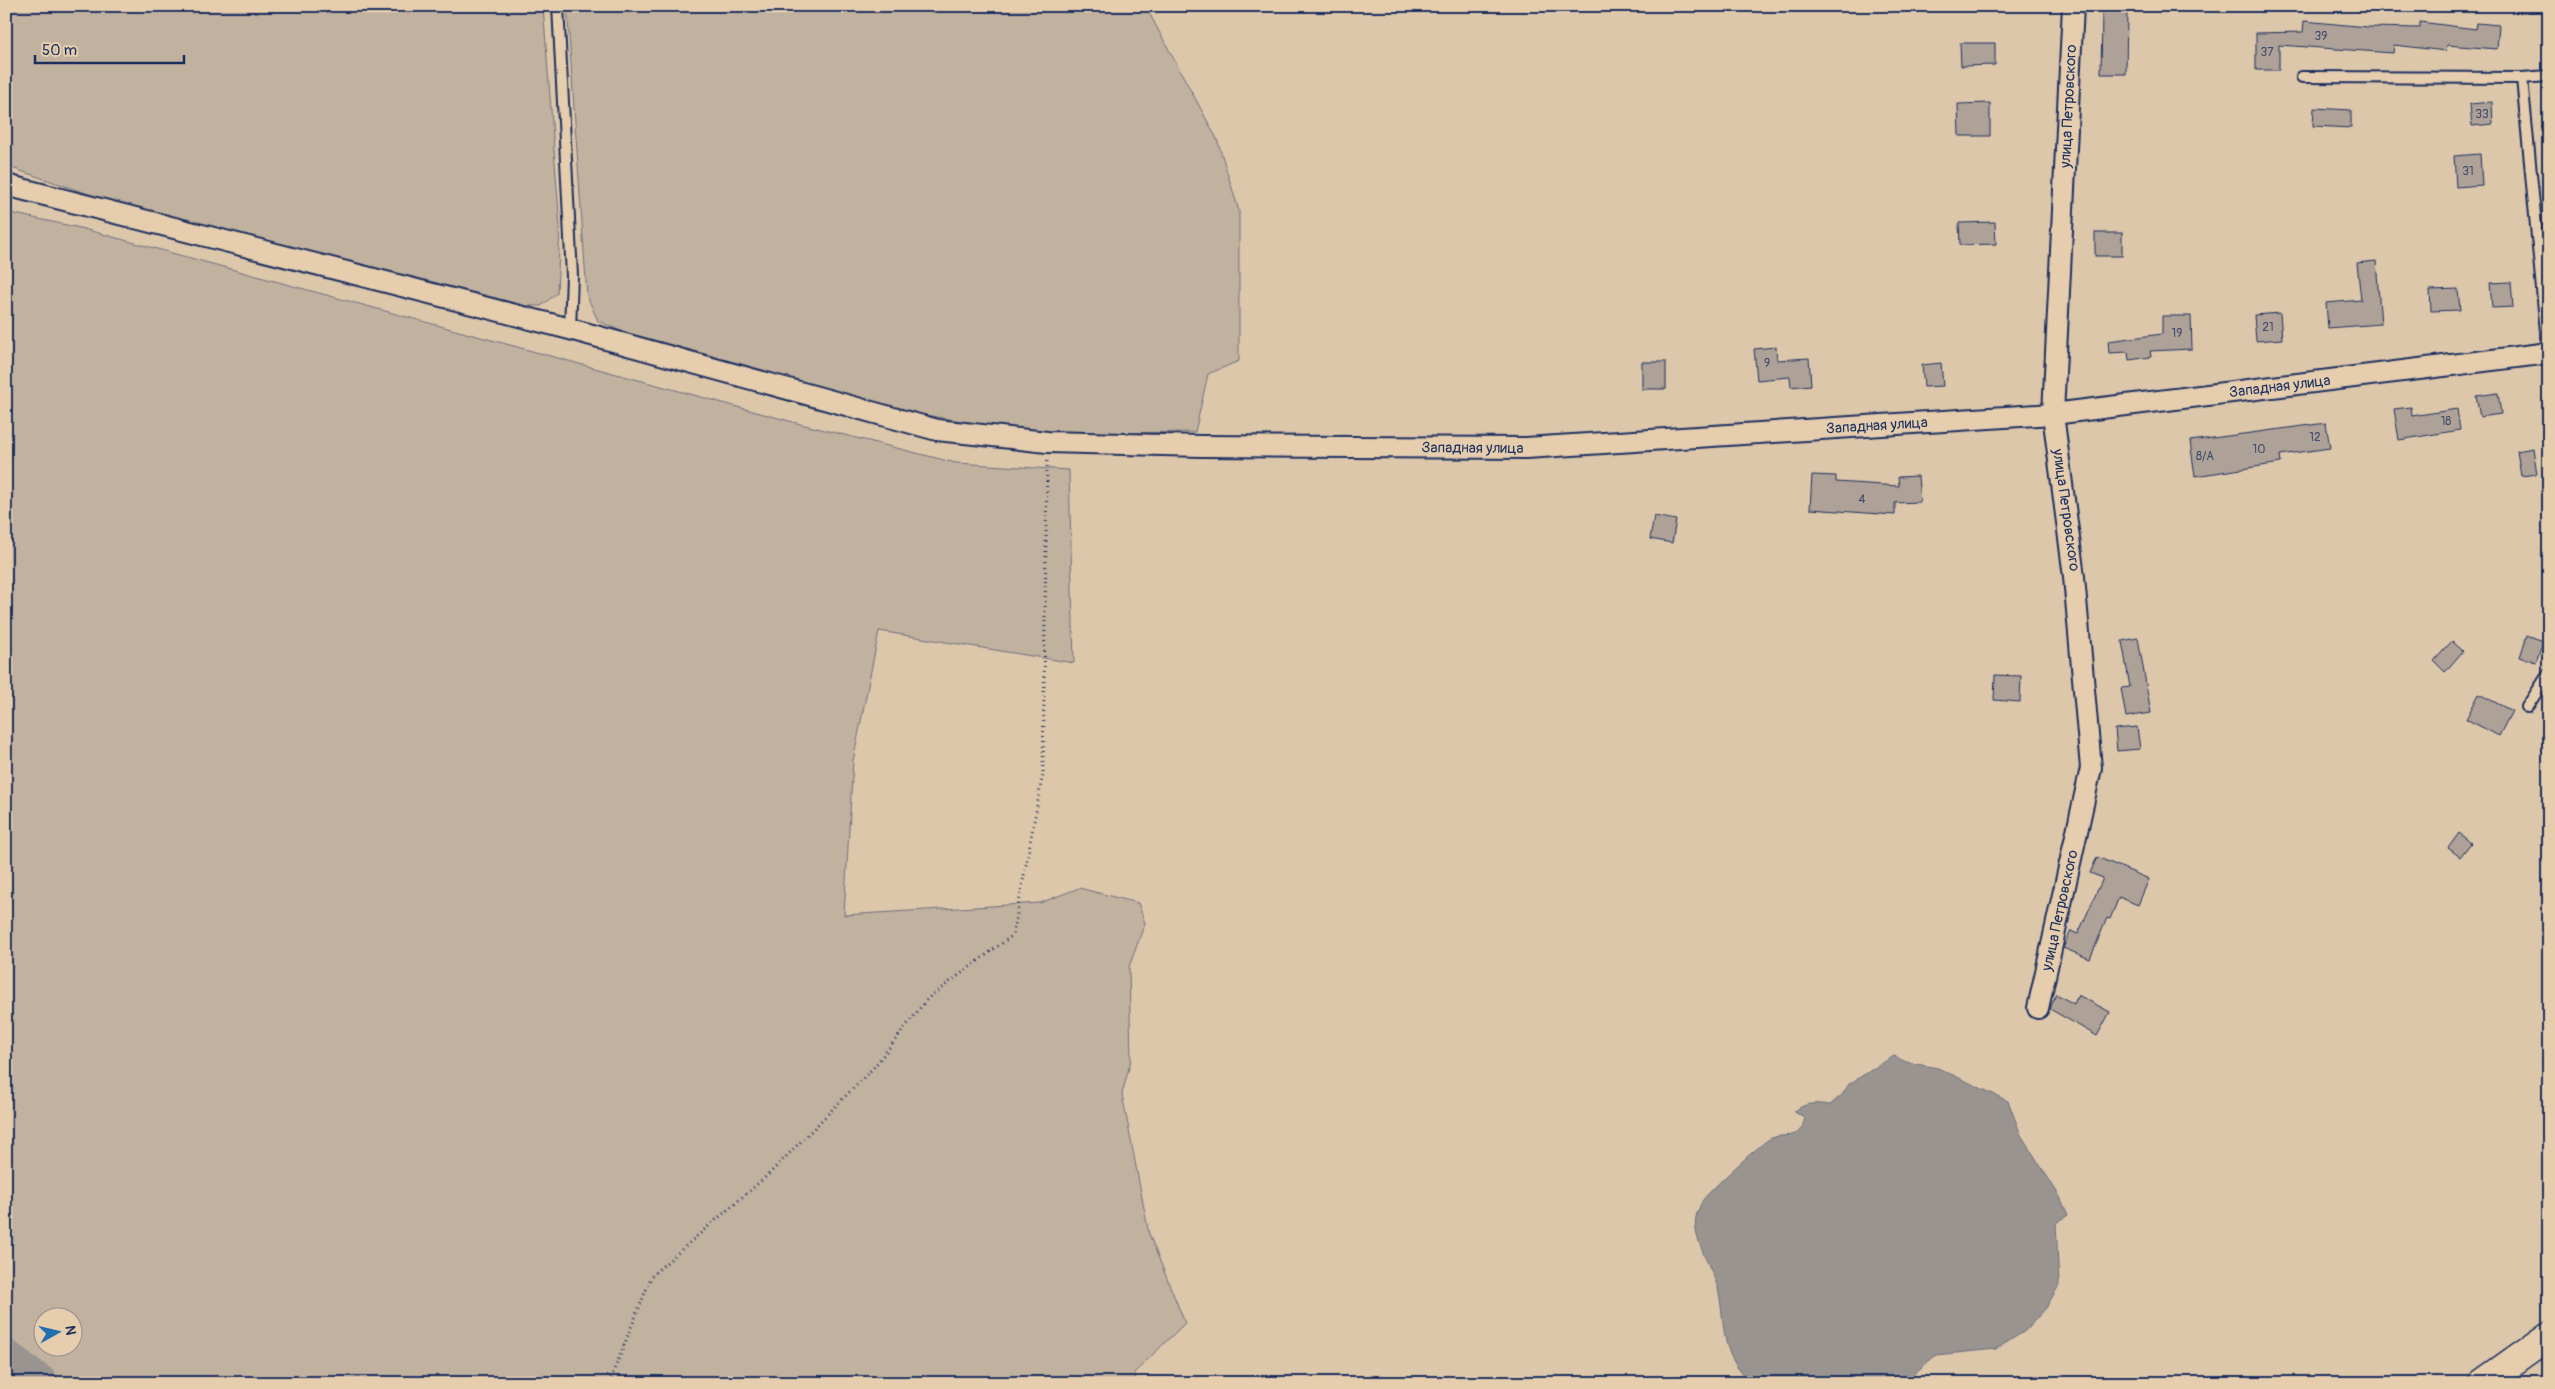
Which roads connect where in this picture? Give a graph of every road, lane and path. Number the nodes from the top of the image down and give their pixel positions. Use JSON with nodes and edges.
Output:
{"nodes":[{"id":1,"x":558,"y":6,"type":"edge"},
{"id":2,"x":2073,"y":6,"type":"edge"},
{"id":3,"x":2549,"y":76,"type":"edge"},
{"id":4,"x":2302,"y":77,"type":"dead end"},
{"id":5,"x":2522,"y":78,"type":"junction"},
{"id":6,"x":6,"y":185,"type":"edge"},
{"id":7,"x":570,"y":329,"type":"junction"},
{"id":8,"x":2548,"y":353,"type":"edge"},
{"id":9,"x":2053,"y":414,"type":"junction"},
{"id":10,"x":1047,"y":442,"type":"junction"},
{"id":11,"x":2549,"y":673,"type":"edge"},
{"id":12,"x":2527,"y":707,"type":"dead end"},
{"id":13,"x":2038,"y":1008,"type":"dead end"},
{"id":14,"x":2549,"y":1336,"type":"edge"},
{"id":15,"x":609,"y":1383,"type":"edge"},
{"id":16,"x":2483,"y":1383,"type":"edge"}],
"edges":[{"from":1,"to":7,"type":"lane"},
{"from":2,"to":9,"type":"street","name":"улица Петровского"},
{"from":3,"to":5,"type":"lane"},
{"from":4,"to":5,"type":"lane"},
{"from":5,"to":8,"type":"lane"},
{"from":6,"to":7,"type":"street","name":"Западная улица"},
{"from":7,"to":10,"type":"street","name":"Западная улица"},
{"from":8,"to":9,"type":"street","name":"Западная улица"},
{"from":9,"to":10,"type":"street","name":"Западная улица"},
{"from":9,"to":13,"type":"street","name":"улица Петровского"},
{"from":10,"to":15,"type":"path"},
{"from":11,"to":12,"type":"lane"},
{"from":14,"to":16,"type":"highway"}]}
